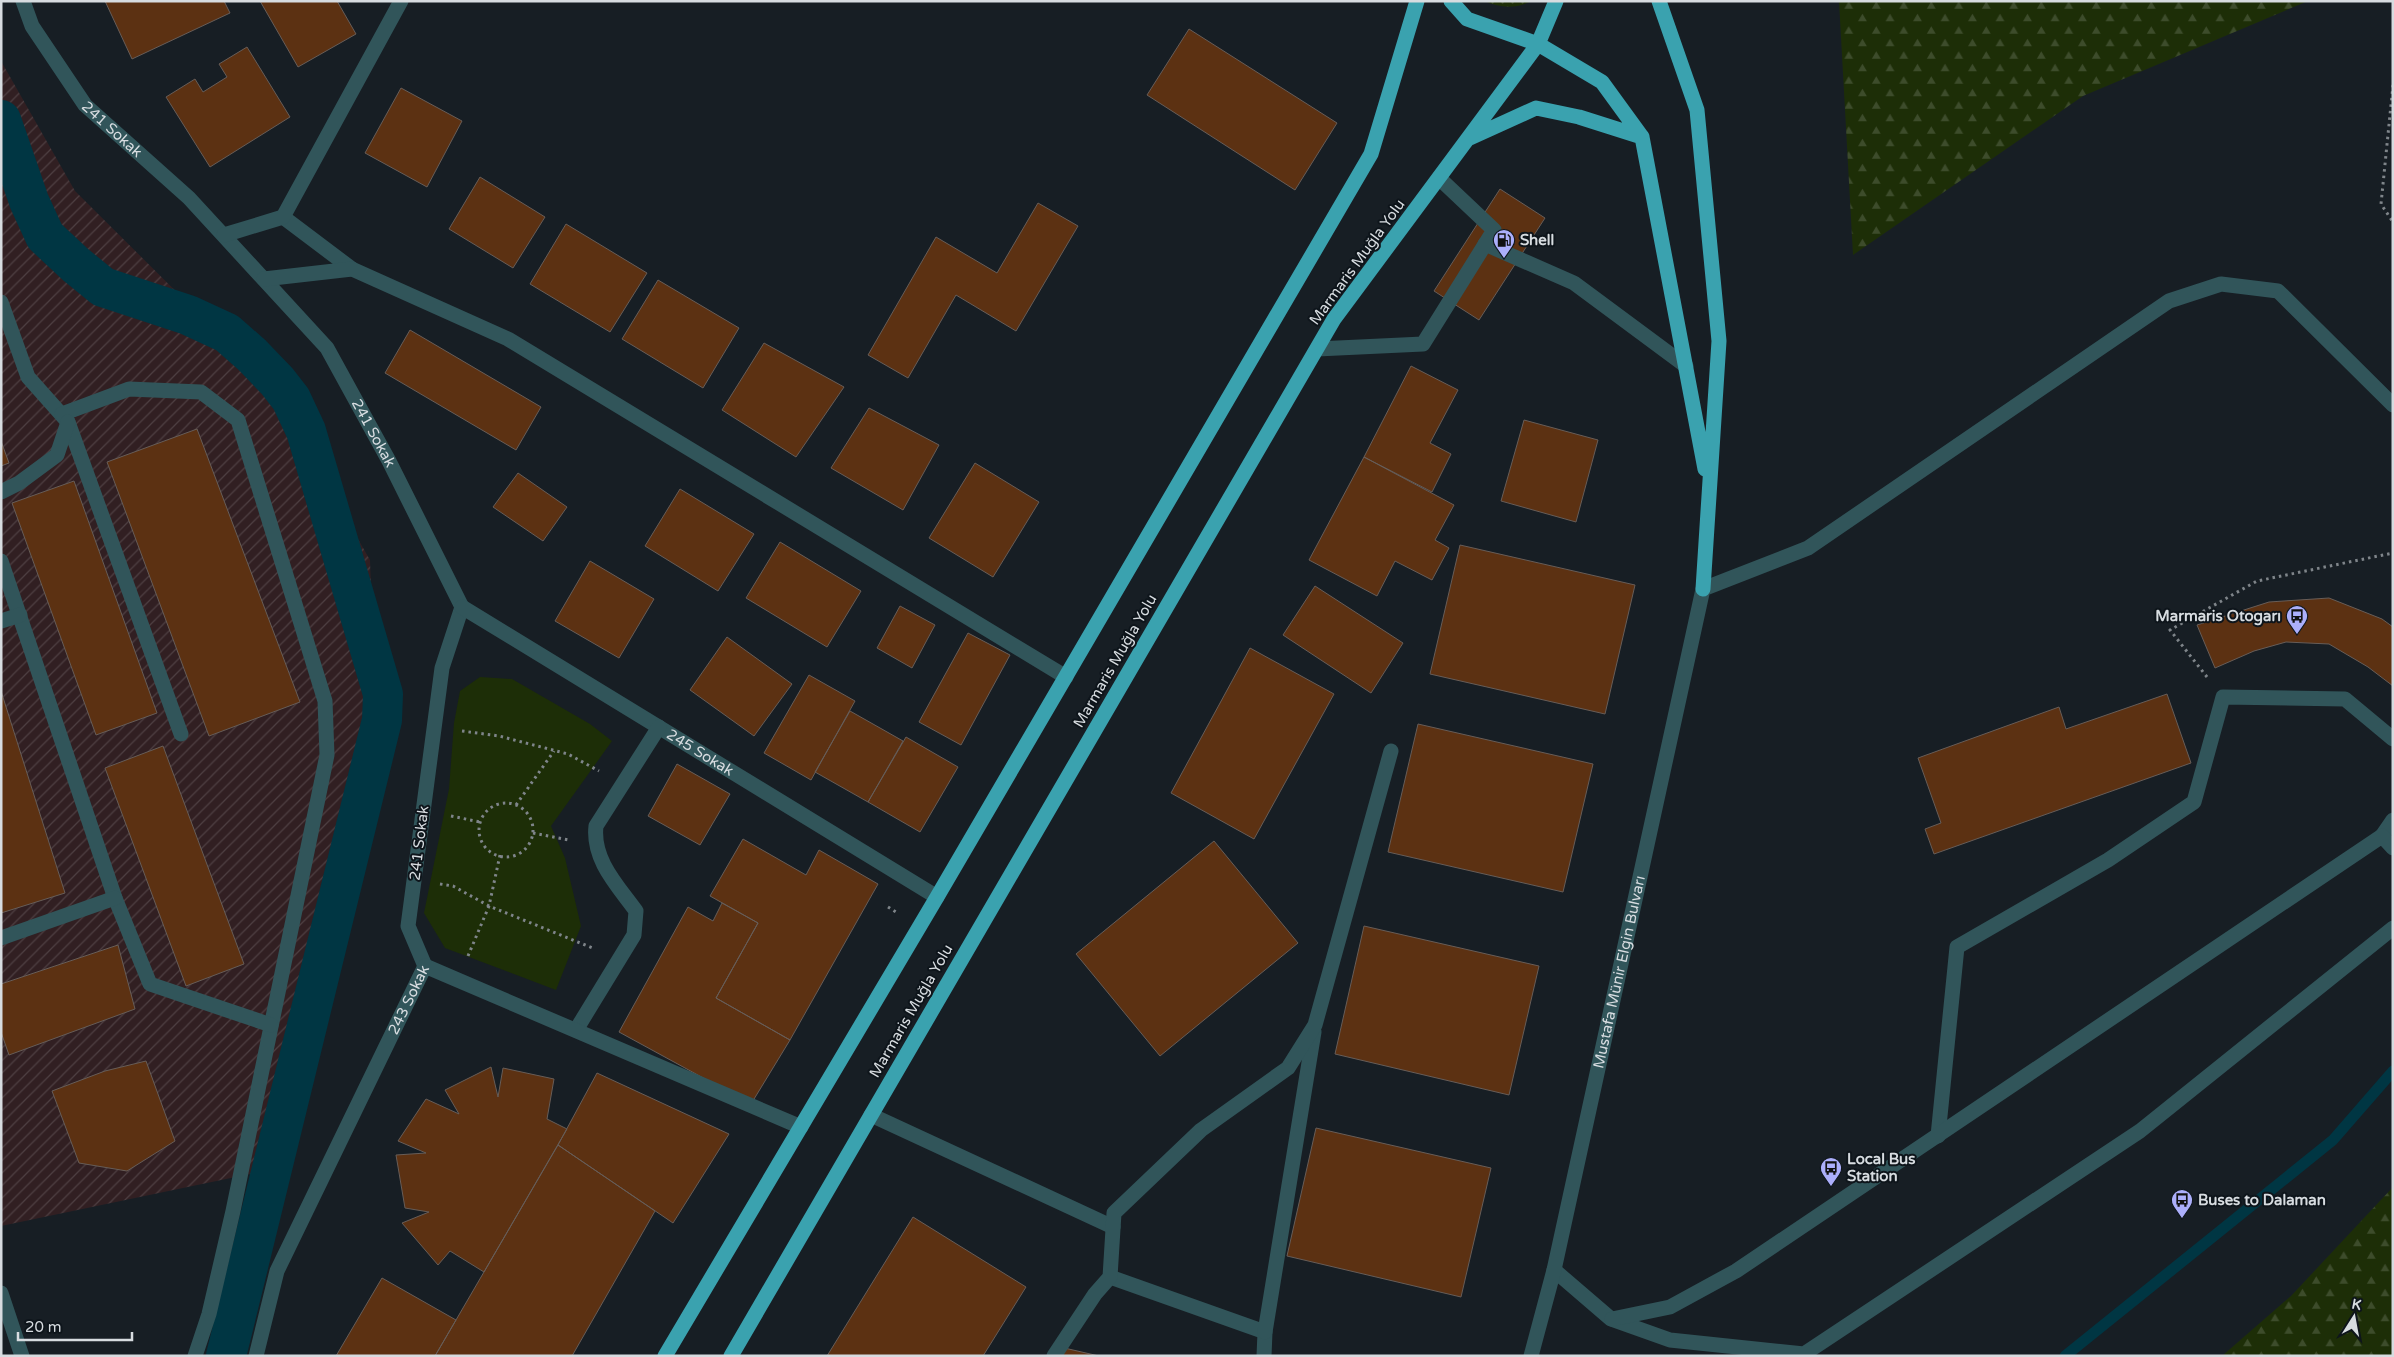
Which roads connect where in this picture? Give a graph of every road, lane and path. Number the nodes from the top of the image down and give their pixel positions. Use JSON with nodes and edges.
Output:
{"nodes":[{"id":1,"x":23,"y":1,"type":"edge"},
{"id":2,"x":1417,"y":1,"type":"edge"},
{"id":3,"x":1451,"y":1,"type":"edge"},
{"id":4,"x":1556,"y":1,"type":"edge"},
{"id":5,"x":1659,"y":1,"type":"edge"},
{"id":6,"x":397,"y":4,"type":"edge"},
{"id":7,"x":1538,"y":44,"type":"junction"},
{"id":8,"x":2393,"y":85,"type":"edge"},
{"id":9,"x":1642,"y":137,"type":"junction"},
{"id":10,"x":1468,"y":138,"type":"junction"},
{"id":11,"x":1438,"y":178,"type":"junction"},
{"id":12,"x":283,"y":217,"type":"junction"},
{"id":13,"x":2393,"y":222,"type":"edge"},
{"id":14,"x":224,"y":235,"type":"junction"},
{"id":15,"x":1485,"y":244,"type":"junction"},
{"id":16,"x":352,"y":269,"type":"junction"},
{"id":17,"x":264,"y":279,"type":"junction"},
{"id":18,"x":1,"y":302,"type":"edge"},
{"id":19,"x":1317,"y":350,"type":"junction"},
{"id":20,"x":1686,"y":366,"type":"junction"},
{"id":21,"x":2393,"y":405,"type":"edge"},
{"id":22,"x":65,"y":418,"type":"junction"},
{"id":23,"x":1709,"y":490,"type":"junction"},
{"id":24,"x":1,"y":492,"type":"edge"},
{"id":25,"x":2393,"y":554,"type":"edge"},
{"id":26,"x":1,"y":561,"type":"edge"},
{"id":27,"x":1703,"y":589,"type":"junction"},
{"id":28,"x":462,"y":607,"type":"junction"},
{"id":29,"x":20,"y":615,"type":"junction"},
{"id":30,"x":1,"y":621,"type":"edge"},
{"id":31,"x":1066,"y":677,"type":"junction"},
{"id":32,"x":2223,"y":697,"type":"junction"},
{"id":33,"x":659,"y":727,"type":"junction"},
{"id":34,"x":434,"y":728,"type":"junction"},
{"id":35,"x":181,"y":734,"type":"dead end"},
{"id":36,"x":2393,"y":739,"type":"edge"},
{"id":37,"x":554,"y":751,"type":"junction"},
{"id":38,"x":1390,"y":751,"type":"dead end"},
{"id":39,"x":623,"y":784,"type":"junction"},
{"id":40,"x":516,"y":805,"type":"junction"},
{"id":41,"x":2393,"y":820,"type":"edge"},
{"id":42,"x":532,"y":833,"type":"junction"},
{"id":43,"x":2382,"y":836,"type":"junction"},
{"id":44,"x":597,"y":846,"type":"junction"},
{"id":45,"x":2393,"y":848,"type":"edge"},
{"id":46,"x":500,"y":856,"type":"junction"},
{"id":47,"x":415,"y":880,"type":"junction"},
{"id":48,"x":938,"y":897,"type":"junction"},
{"id":49,"x":115,"y":898,"type":"junction"},
{"id":50,"x":489,"y":906,"type":"junction"},
{"id":51,"x":2393,"y":928,"type":"edge"},
{"id":52,"x":1,"y":938,"type":"edge"},
{"id":53,"x":619,"y":959,"type":"junction"},
{"id":54,"x":425,"y":966,"type":"junction"},
{"id":55,"x":458,"y":980,"type":"junction"},
{"id":56,"x":272,"y":1026,"type":"junction"},
{"id":57,"x":1315,"y":1026,"type":"junction"},
{"id":58,"x":576,"y":1030,"type":"junction"},
{"id":59,"x":871,"y":1116,"type":"junction"},
{"id":60,"x":801,"y":1127,"type":"junction"},
{"id":61,"x":1938,"y":1136,"type":"junction"},
{"id":62,"x":1113,"y":1227,"type":"junction"},
{"id":63,"x":1554,"y":1270,"type":"junction"},
{"id":64,"x":1110,"y":1277,"type":"junction"},
{"id":65,"x":1,"y":1293,"type":"edge"},
{"id":66,"x":1611,"y":1319,"type":"junction"},
{"id":67,"x":1265,"y":1332,"type":"junction"},
{"id":68,"x":22,"y":1356,"type":"edge"},
{"id":69,"x":195,"y":1356,"type":"edge"},
{"id":70,"x":256,"y":1356,"type":"edge"},
{"id":71,"x":665,"y":1356,"type":"edge"},
{"id":72,"x":731,"y":1356,"type":"edge"},
{"id":73,"x":1054,"y":1356,"type":"edge"},
{"id":74,"x":1264,"y":1356,"type":"edge"},
{"id":75,"x":1531,"y":1356,"type":"edge"}],
"edges":[{"from":1,"to":14,"type":"street","name":"241 Sokak"},
{"from":2,"to":31,"type":"highway"},
{"from":3,"to":7,"type":"highway"},
{"from":4,"to":7,"type":"highway","name":"Marmaris Muğla Yolu"},
{"from":5,"to":23,"type":"highway"},
{"from":6,"to":12,"type":"street"},
{"from":7,"to":9,"type":"highway"},
{"from":7,"to":10,"type":"highway","name":"Marmaris Muğla Yolu"},
{"from":8,"to":13,"type":"path"},
{"from":9,"to":10,"type":"highway"},
{"from":9,"to":20,"type":"highway"},
{"from":10,"to":11,"type":"highway","name":"Marmaris Muğla Yolu"},
{"from":11,"to":15,"type":"street"},
{"from":11,"to":19,"type":"highway","name":"Marmaris Muğla Yolu"},
{"from":12,"to":14,"type":"street"},
{"from":12,"to":16,"type":"street"},
{"from":14,"to":17,"type":"street","name":"241 Sokak"},
{"from":15,"to":19,"type":"street"},
{"from":15,"to":20,"type":"street"},
{"from":16,"to":17,"type":"street"},
{"from":16,"to":31,"type":"street"},
{"from":17,"to":28,"type":"street","name":"241 Sokak"},
{"from":18,"to":22,"type":"street"},
{"from":19,"to":59,"type":"highway","name":"Marmaris Muğla Yolu"},
{"from":20,"to":23,"type":"highway"},
{"from":21,"to":27,"type":"street"},
{"from":22,"to":24,"type":"street"},
{"from":22,"to":35,"type":"street"},
{"from":22,"to":56,"type":"street"},
{"from":23,"to":27,"type":"highway"},
{"from":25,"to":32,"type":"path"},
{"from":26,"to":29,"type":"street"},
{"from":27,"to":63,"type":"street","name":"Mustafa Münir Elgin Bulvarı"},
{"from":28,"to":33,"type":"street","name":"245 Sokak"},
{"from":28,"to":34,"type":"street","name":"241 Sokak"},
{"from":29,"to":30,"type":"street"},
{"from":29,"to":49,"type":"street"},
{"from":31,"to":48,"type":"highway"},
{"from":32,"to":36,"type":"street"},
{"from":32,"to":61,"type":"street"},
{"from":33,"to":39,"type":"street"},
{"from":33,"to":48,"type":"street","name":"245 Sokak"},
{"from":34,"to":37,"type":"path"},
{"from":34,"to":47,"type":"street","name":"241 Sokak"},
{"from":37,"to":39,"type":"path"},
{"from":37,"to":40,"type":"path"},
{"from":38,"to":57,"type":"street"},
{"from":39,"to":44,"type":"street"},
{"from":40,"to":42,"type":"path"},
{"from":40,"to":46,"type":"path"},
{"from":41,"to":43,"type":"street"},
{"from":42,"to":44,"type":"path"},
{"from":42,"to":46,"type":"path"},
{"from":43,"to":45,"type":"street"},
{"from":43,"to":61,"type":"street"},
{"from":44,"to":53,"type":"street"},
{"from":46,"to":50,"type":"path"},
{"from":47,"to":50,"type":"path"},
{"from":47,"to":54,"type":"street","name":"241 Sokak"},
{"from":48,"to":60,"type":"highway"},
{"from":49,"to":52,"type":"street"},
{"from":49,"to":56,"type":"street"},
{"from":50,"to":53,"type":"path"},
{"from":50,"to":55,"type":"path"},
{"from":51,"to":66,"type":"street"},
{"from":53,"to":58,"type":"street"},
{"from":54,"to":55,"type":"street","name":"243 Sokak"},
{"from":54,"to":70,"type":"street","name":"243 Sokak"},
{"from":55,"to":58,"type":"street","name":"243 Sokak"},
{"from":56,"to":69,"type":"street"},
{"from":57,"to":62,"type":"street"},
{"from":57,"to":67,"type":"street"},
{"from":58,"to":60,"type":"street","name":"243 Sokak"},
{"from":59,"to":62,"type":"street"},
{"from":59,"to":72,"type":"highway","name":"Marmaris Muğla Yolu"},
{"from":60,"to":71,"type":"highway"},
{"from":61,"to":66,"type":"street"},
{"from":62,"to":64,"type":"street"},
{"from":63,"to":66,"type":"street"},
{"from":63,"to":75,"type":"street","name":"Mustafa Münir Elgin Bulvarı"},
{"from":64,"to":67,"type":"street"},
{"from":64,"to":73,"type":"street"},
{"from":65,"to":68,"type":"street"},
{"from":67,"to":74,"type":"street"}]}
